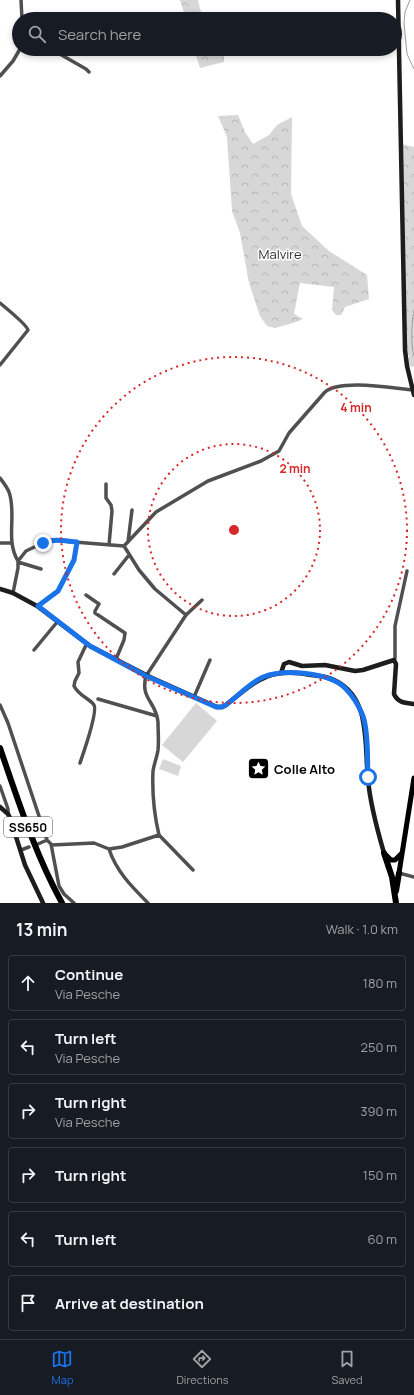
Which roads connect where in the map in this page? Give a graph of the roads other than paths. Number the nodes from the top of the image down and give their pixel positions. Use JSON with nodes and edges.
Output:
{"nodes":[{"id":1,"x":21,"y":0,"type":"edge"},
{"id":2,"x":398,"y":0,"type":"edge"},
{"id":3,"x":22,"y":12,"type":"edge"},
{"id":4,"x":398,"y":12,"type":"edge"},
{"id":5,"x":16,"y":56,"type":"edge"},
{"id":6,"x":63,"y":56,"type":"edge"},
{"id":7,"x":399,"y":56,"type":"edge"},
{"id":8,"x":89,"y":72,"type":"dead end"},
{"id":9,"x":0,"y":76,"type":"edge"},
{"id":10,"x":0,"y":303,"type":"edge"},
{"id":11,"x":0,"y":365,"type":"edge"},
{"id":12,"x":413,"y":392,"type":"edge"},
{"id":13,"x":0,"y":478,"type":"edge"},
{"id":14,"x":106,"y":484,"type":"dead end"},
{"id":15,"x":132,"y":510,"type":"dead end"},
{"id":16,"x":77,"y":542,"type":"junction"},
{"id":17,"x":128,"y":542,"type":"junction"},
{"id":18,"x":0,"y":543,"type":"edge"},
{"id":19,"x":12,"y":543,"type":"junction"},
{"id":20,"x":109,"y":544,"type":"junction"},
{"id":21,"x":124,"y":546,"type":"junction"},
{"id":22,"x":129,"y":555,"type":"junction"},
{"id":23,"x":18,"y":562,"type":"junction"},
{"id":24,"x":41,"y":569,"type":"dead end"},
{"id":25,"x":407,"y":571,"type":"dead end"},
{"id":26,"x":114,"y":574,"type":"dead end"},
{"id":27,"x":0,"y":589,"type":"edge"},
{"id":28,"x":13,"y":593,"type":"junction"},
{"id":29,"x":86,"y":595,"type":"dead end"},
{"id":30,"x":202,"y":600,"type":"dead end"},
{"id":31,"x":38,"y":606,"type":"junction"},
{"id":32,"x":186,"y":615,"type":"junction"},
{"id":33,"x":58,"y":621,"type":"junction"},
{"id":34,"x":87,"y":643,"type":"junction"},
{"id":35,"x":34,"y":650,"type":"dead end"},
{"id":36,"x":116,"y":659,"type":"junction"},
{"id":37,"x":210,"y":660,"type":"dead end"},
{"id":38,"x":394,"y":660,"type":"junction"},
{"id":39,"x":281,"y":673,"type":"junction"},
{"id":40,"x":146,"y":676,"type":"junction"},
{"id":41,"x":194,"y":697,"type":"junction"},
{"id":42,"x":98,"y":699,"type":"dead end"},
{"id":43,"x":0,"y":704,"type":"edge"},
{"id":44,"x":414,"y":704,"type":"edge"},
{"id":45,"x":157,"y":716,"type":"junction"},
{"id":46,"x":0,"y":748,"type":"edge"},
{"id":47,"x":80,"y":763,"type":"dead end"},
{"id":48,"x":414,"y":778,"type":"edge"},
{"id":49,"x":0,"y":786,"type":"edge"},
{"id":50,"x":0,"y":807,"type":"edge"},
{"id":51,"x":8,"y":814,"type":"junction"},
{"id":52,"x":159,"y":835,"type":"junction"},
{"id":53,"x":47,"y":840,"type":"junction"},
{"id":54,"x":38,"y":844,"type":"dead end"},
{"id":55,"x":51,"y":844,"type":"junction"},
{"id":56,"x":29,"y":847,"type":"dead end"},
{"id":57,"x":109,"y":849,"type":"junction"},
{"id":58,"x":21,"y":850,"type":"junction"},
{"id":59,"x":402,"y":852,"type":"junction"},
{"id":60,"x":384,"y":853,"type":"junction"},
{"id":61,"x":193,"y":870,"type":"dead end"},
{"id":62,"x":399,"y":873,"type":"junction"},
{"id":63,"x":414,"y":877,"type":"edge"},
{"id":64,"x":395,"y":901,"type":"edge"},
{"id":65,"x":43,"y":903,"type":"edge"},
{"id":66,"x":62,"y":903,"type":"edge"},
{"id":67,"x":74,"y":903,"type":"edge"},
{"id":68,"x":148,"y":903,"type":"edge"}],
"edges":[{"from":1,"to":3,"type":"street"},
{"from":2,"to":4,"type":"street"},
{"from":5,"to":9,"type":"street"},
{"from":6,"to":8,"type":"street"},
{"from":7,"to":12,"type":"street"},
{"from":10,"to":11,"type":"street"},
{"from":12,"to":17,"type":"street"},
{"from":13,"to":19,"type":"street"},
{"from":14,"to":20,"type":"street"},
{"from":15,"to":17,"type":"street"},
{"from":16,"to":20,"type":"street"},
{"from":16,"to":23,"type":"street"},
{"from":16,"to":31,"type":"street"},
{"from":17,"to":21,"type":"street"},
{"from":18,"to":19,"type":"street"},
{"from":19,"to":23,"type":"street"},
{"from":20,"to":21,"type":"street"},
{"from":21,"to":22,"type":"street"},
{"from":22,"to":26,"type":"street"},
{"from":22,"to":32,"type":"street"},
{"from":23,"to":24,"type":"street"},
{"from":23,"to":28,"type":"street"},
{"from":25,"to":38,"type":"street"},
{"from":27,"to":28,"type":"street"},
{"from":28,"to":31,"type":"street"},
{"from":29,"to":36,"type":"street"},
{"from":30,"to":32,"type":"street"},
{"from":31,"to":33,"type":"street"},
{"from":32,"to":40,"type":"street"},
{"from":33,"to":34,"type":"street"},
{"from":33,"to":35,"type":"street"},
{"from":34,"to":36,"type":"street"},
{"from":34,"to":47,"type":"street"},
{"from":36,"to":40,"type":"street"},
{"from":37,"to":41,"type":"street"},
{"from":38,"to":39,"type":"street"},
{"from":38,"to":44,"type":"street"},
{"from":39,"to":41,"type":"street"},
{"from":39,"to":60,"type":"street"},
{"from":40,"to":41,"type":"street"},
{"from":40,"to":45,"type":"street"},
{"from":42,"to":45,"type":"street"},
{"from":43,"to":53,"type":"street"},
{"from":45,"to":52,"type":"street"},
{"from":46,"to":66,"type":"highway","number":"SS650"},
{"from":48,"to":59,"type":"main road"},
{"from":49,"to":51,"type":"street"},
{"from":50,"to":51,"type":"street"},
{"from":51,"to":58,"type":"street"},
{"from":52,"to":57,"type":"street"},
{"from":52,"to":61,"type":"street"},
{"from":53,"to":54,"type":"street"},
{"from":53,"to":55,"type":"street"},
{"from":55,"to":57,"type":"street"},
{"from":55,"to":67,"type":"street"},
{"from":56,"to":58,"type":"street"},
{"from":57,"to":68,"type":"street"},
{"from":58,"to":65,"type":"street"},
{"from":59,"to":60,"type":"main road"},
{"from":59,"to":62,"type":"main road"},
{"from":60,"to":64,"type":"highway"},
{"from":62,"to":63,"type":"street"},
{"from":62,"to":64,"type":"highway"}]}
